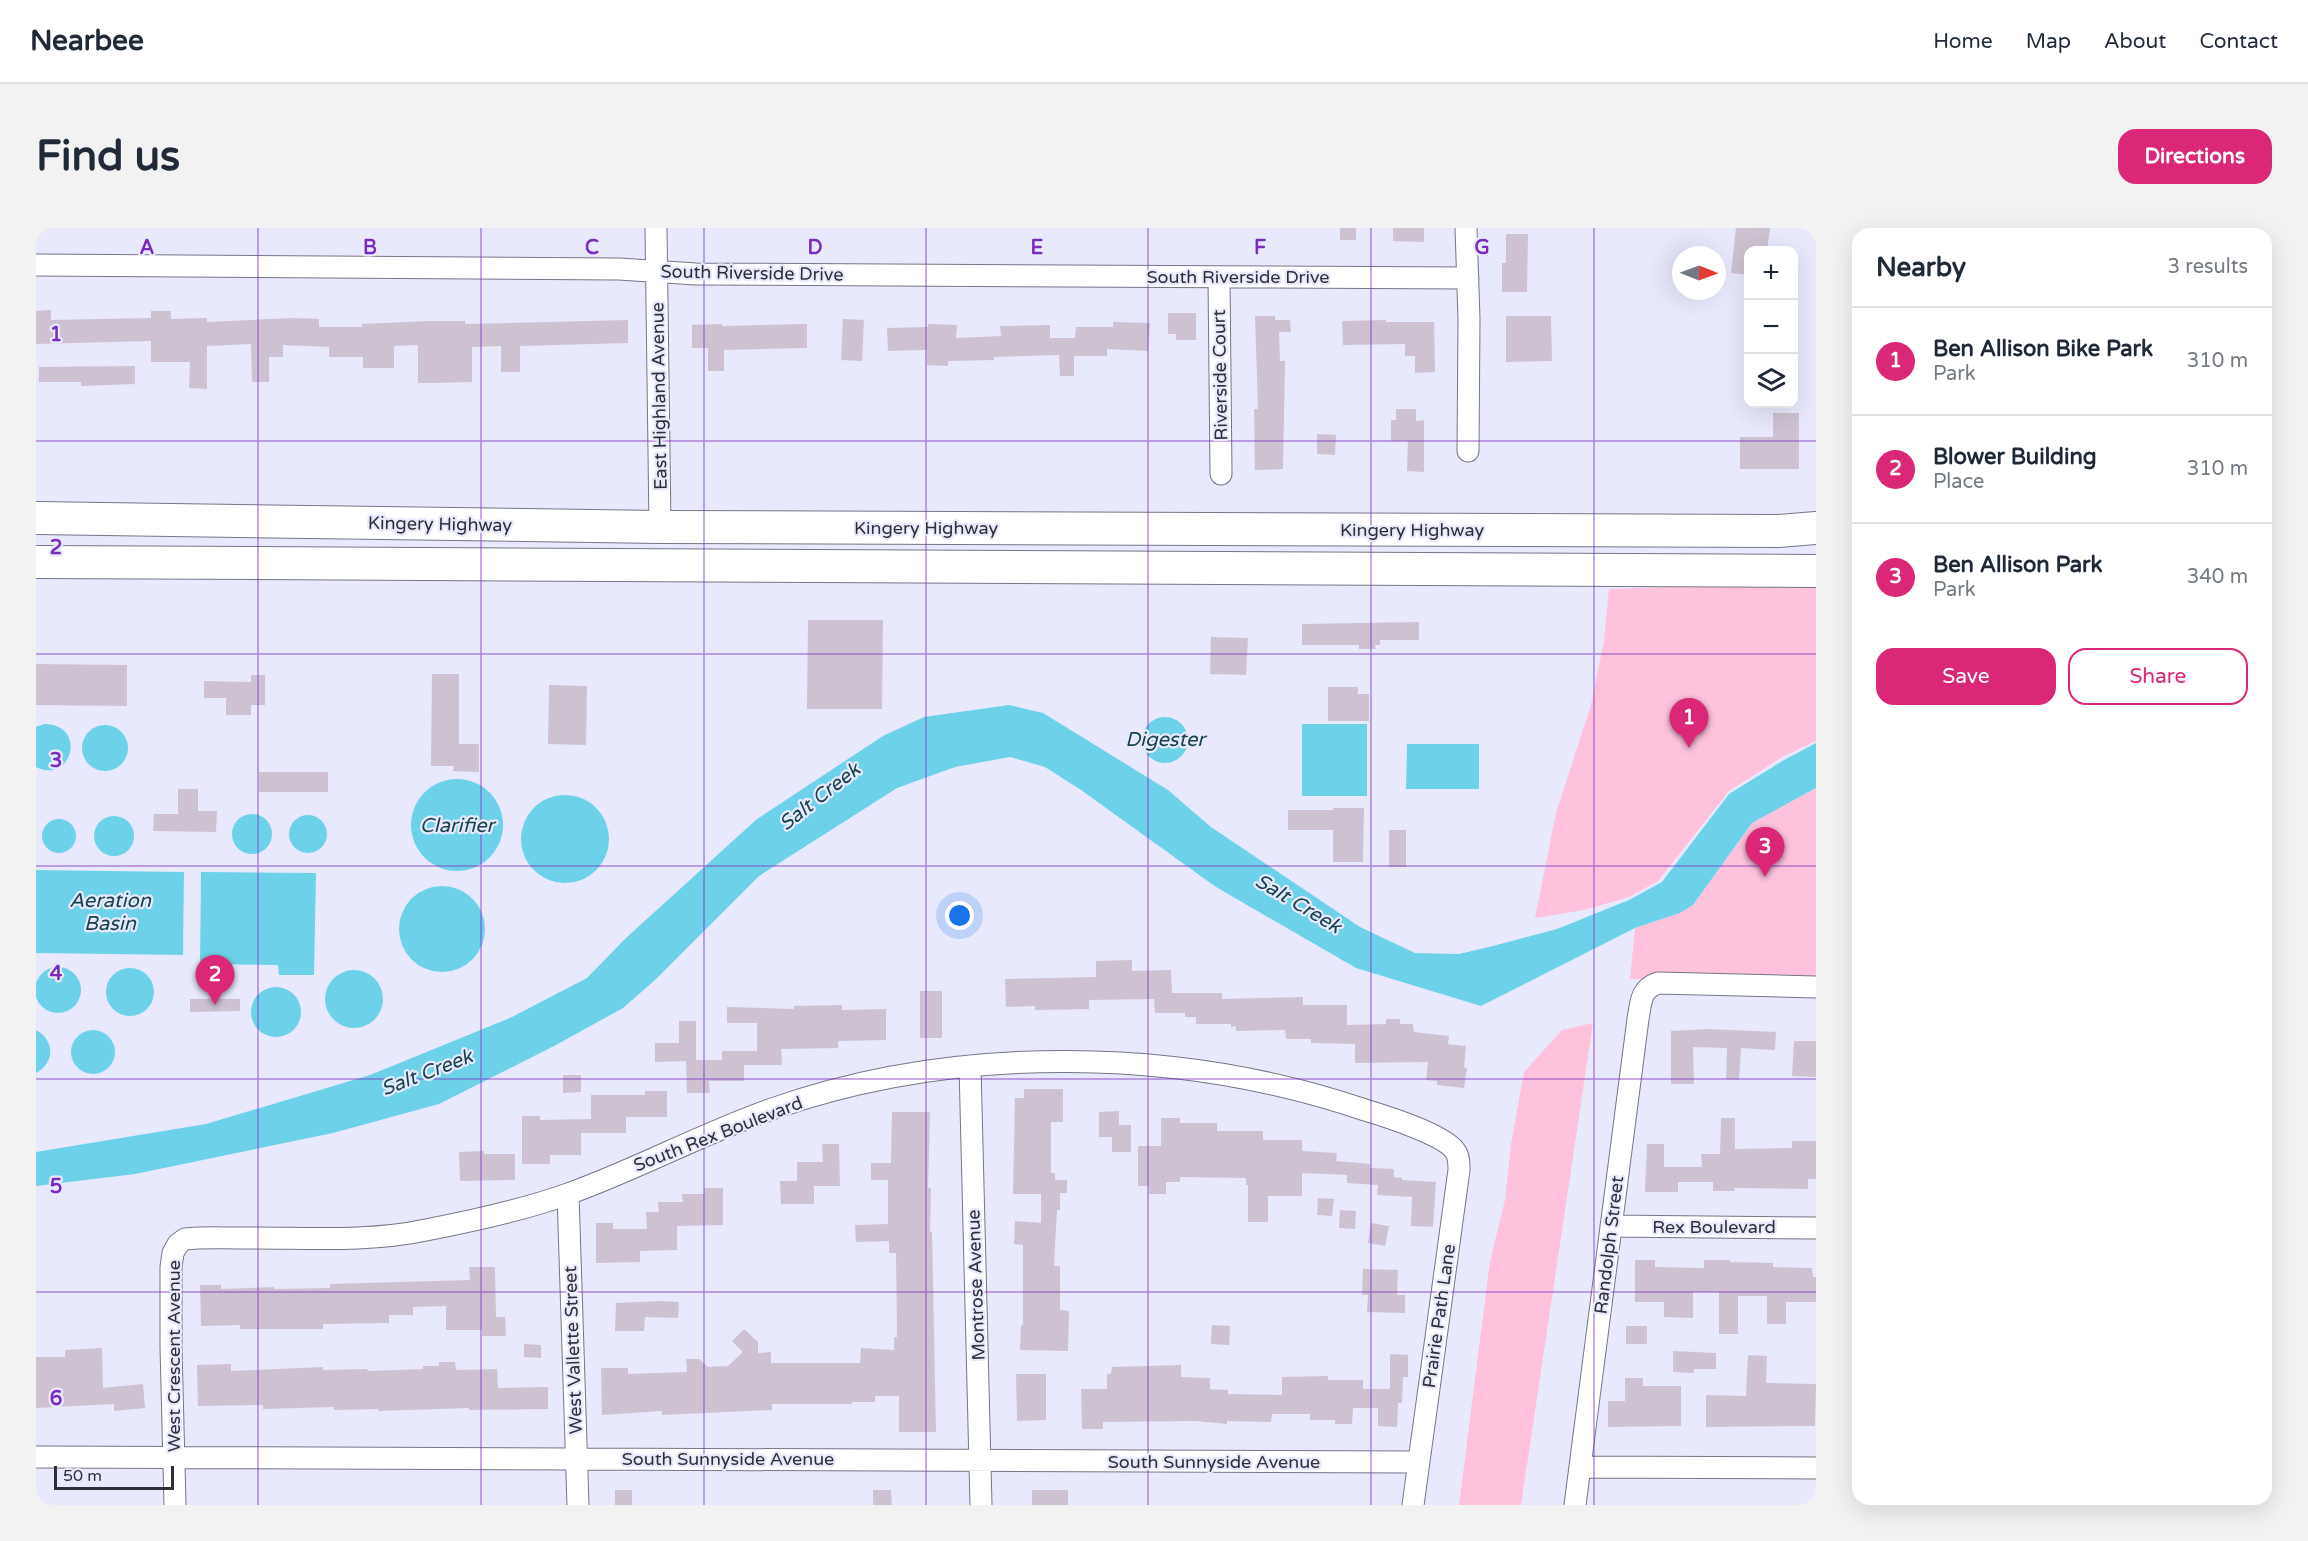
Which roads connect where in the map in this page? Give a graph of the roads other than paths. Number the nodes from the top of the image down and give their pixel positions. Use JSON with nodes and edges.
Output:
{"nodes":[{"id":1,"x":656,"y":228,"type":"edge"},
{"id":2,"x":1466,"y":228,"type":"edge"},
{"id":3,"x":36,"y":265,"type":"edge"},
{"id":4,"x":658,"y":272,"type":"junction"},
{"id":5,"x":1218,"y":277,"type":"junction"},
{"id":6,"x":1468,"y":278,"type":"junction"},
{"id":7,"x":1468,"y":451,"type":"dead end"},
{"id":8,"x":1221,"y":474,"type":"dead end"},
{"id":9,"x":36,"y":518,"type":"edge"},
{"id":10,"x":660,"y":527,"type":"junction"},
{"id":11,"x":1816,"y":528,"type":"edge"},
{"id":12,"x":36,"y":562,"type":"edge"},
{"id":13,"x":1816,"y":571,"type":"edge"},
{"id":14,"x":1816,"y":987,"type":"edge"},
{"id":15,"x":970,"y":1066,"type":"junction"},
{"id":16,"x":1437,"y":1137,"type":"joint"},
{"id":17,"x":568,"y":1194,"type":"junction"},
{"id":18,"x":1611,"y":1226,"type":"junction"},
{"id":19,"x":1816,"y":1228,"type":"edge"},
{"id":20,"x":178,"y":1244,"type":"joint"},
{"id":21,"x":36,"y":1457,"type":"edge"},
{"id":22,"x":174,"y":1457,"type":"junction"},
{"id":23,"x":576,"y":1458,"type":"junction"},
{"id":24,"x":980,"y":1461,"type":"junction"},
{"id":25,"x":1419,"y":1462,"type":"junction"},
{"id":26,"x":1580,"y":1467,"type":"junction"},
{"id":27,"x":1816,"y":1468,"type":"edge"},
{"id":28,"x":175,"y":1505,"type":"edge"},
{"id":29,"x":578,"y":1505,"type":"edge"},
{"id":30,"x":981,"y":1505,"type":"edge"},
{"id":31,"x":1413,"y":1505,"type":"edge"},
{"id":32,"x":1575,"y":1505,"type":"edge"}],
"edges":[{"from":1,"to":4,"type":"street","name":"East Highland Avenue"},
{"from":2,"to":6,"type":"street"},
{"from":3,"to":4,"type":"street","name":"South Riverside Drive"},
{"from":4,"to":5,"type":"street","name":"South Riverside Drive"},
{"from":4,"to":10,"type":"street","name":"East Highland Avenue"},
{"from":5,"to":6,"type":"street","name":"South Riverside Drive"},
{"from":5,"to":8,"type":"street","name":"Riverside Court"},
{"from":6,"to":7,"type":"street"},
{"from":9,"to":10,"type":"highway","name":"Kingery Highway"},
{"from":10,"to":11,"type":"highway","name":"Kingery Highway"},
{"from":12,"to":13,"type":"highway"},
{"from":14,"to":18,"type":"street","name":"Randolph Street"},
{"from":15,"to":16,"type":"street","name":"South Rex Boulevard"},
{"from":15,"to":17,"type":"street","name":"South Rex Boulevard"},
{"from":15,"to":24,"type":"street","name":"Montrose Avenue"},
{"from":16,"to":25,"type":"street","name":"Prairie Path Lane"},
{"from":17,"to":20,"type":"street","name":"South Rex Boulevard"},
{"from":17,"to":23,"type":"street","name":"West Vallette Street"},
{"from":18,"to":19,"type":"street","name":"Rex Boulevard"},
{"from":18,"to":26,"type":"street","name":"Randolph Street"},
{"from":20,"to":22,"type":"street","name":"West Crescent Avenue"},
{"from":21,"to":22,"type":"street","name":"South Sunnyside Avenue"},
{"from":22,"to":23,"type":"street","name":"South Sunnyside Avenue"},
{"from":22,"to":28,"type":"street","name":"West Crescent Avenue"},
{"from":23,"to":24,"type":"street","name":"South Sunnyside Avenue"},
{"from":23,"to":29,"type":"street","name":"West Vallette Street"},
{"from":24,"to":25,"type":"street","name":"South Sunnyside Avenue"},
{"from":24,"to":30,"type":"street","name":"Montrose Avenue"},
{"from":25,"to":31,"type":"street","name":"Prairie Path Lane"},
{"from":26,"to":27,"type":"street"},
{"from":26,"to":32,"type":"street","name":"Randolph Street"}]}
